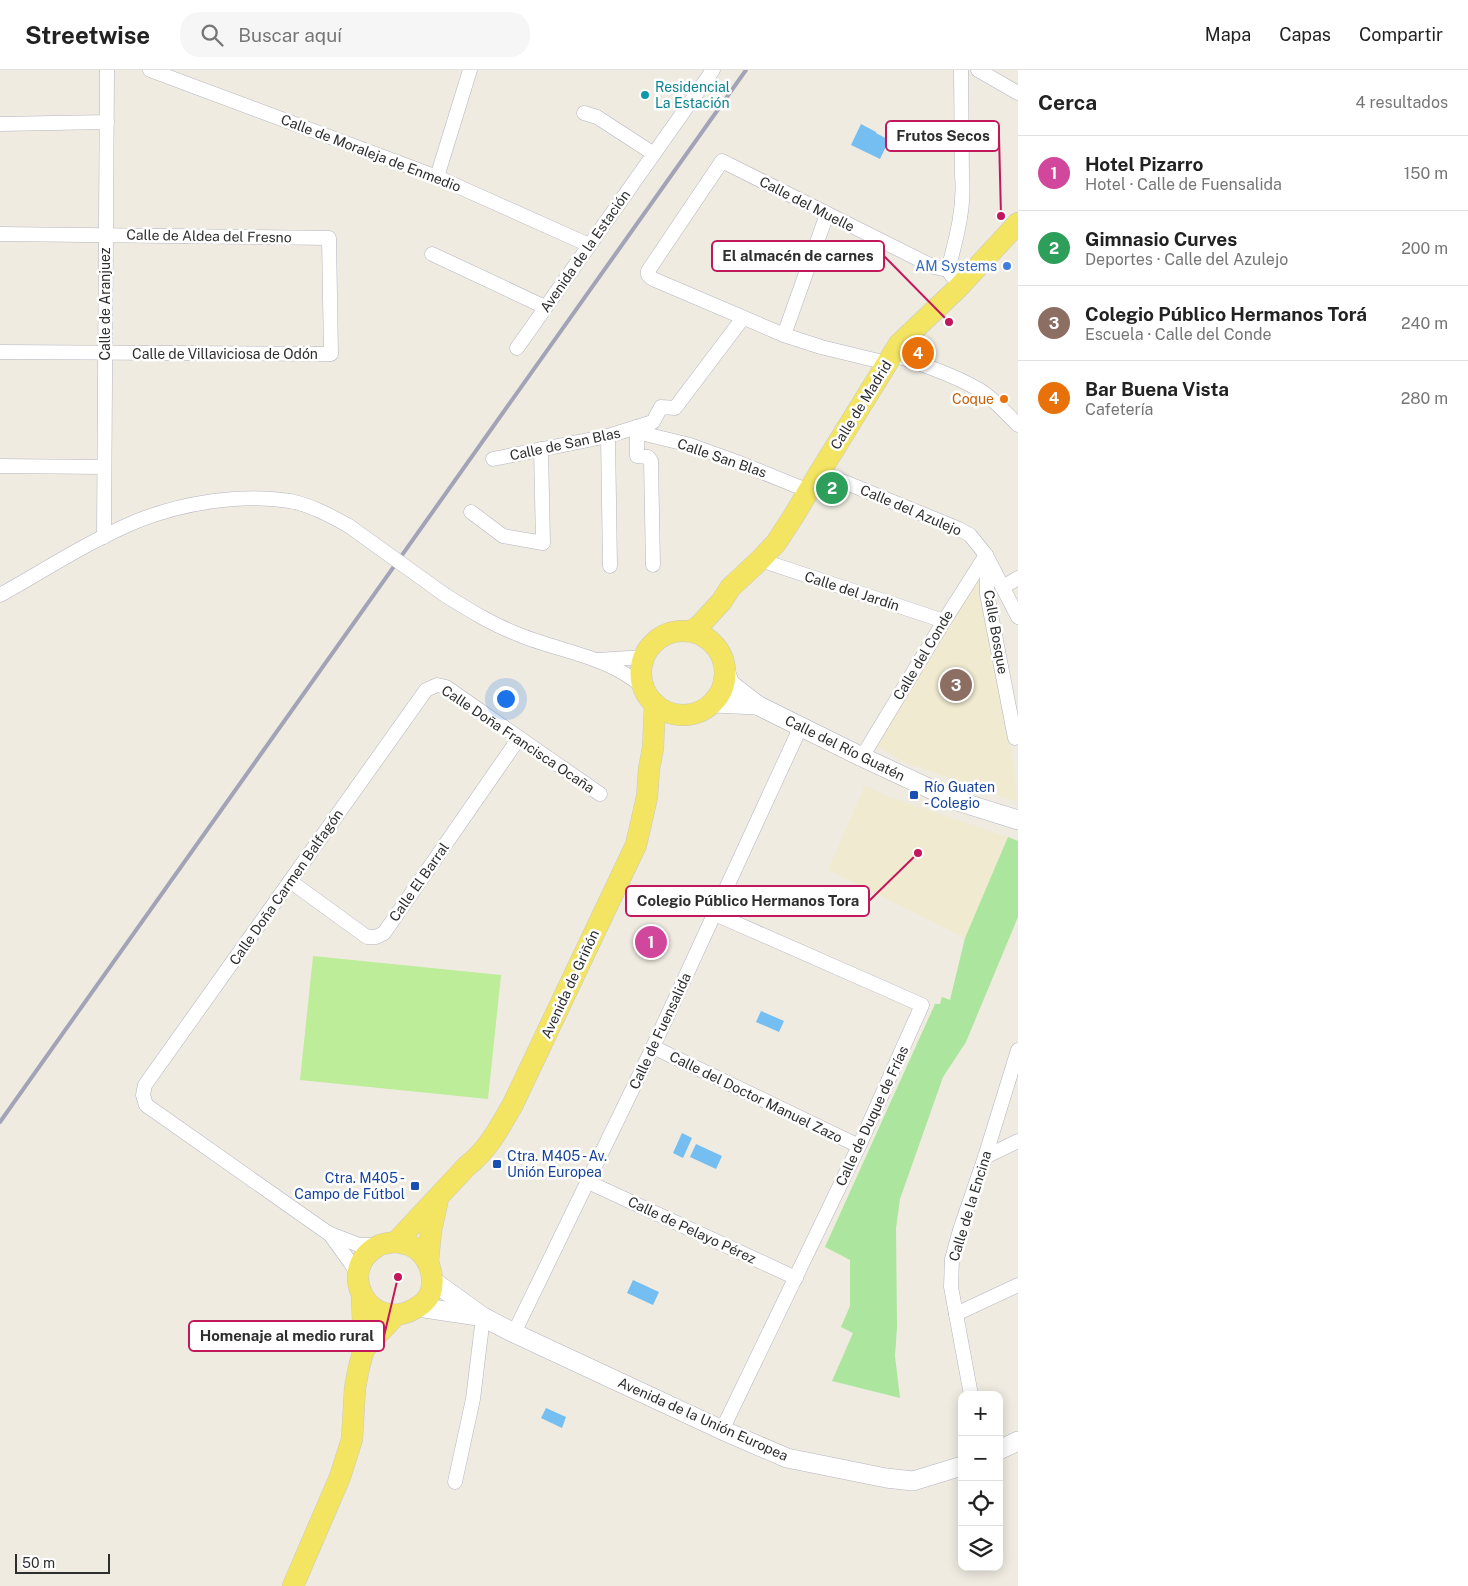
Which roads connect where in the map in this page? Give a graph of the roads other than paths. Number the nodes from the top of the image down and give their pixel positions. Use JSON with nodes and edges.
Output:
{"nodes":[{"id":1,"x":107,"y":70,"type":"edge"},
{"id":2,"x":150,"y":70,"type":"edge"},
{"id":3,"x":470,"y":70,"type":"edge"},
{"id":4,"x":712,"y":70,"type":"edge"},
{"id":5,"x":961,"y":70,"type":"edge"},
{"id":6,"x":978,"y":70,"type":"edge"},
{"id":7,"x":1018,"y":93,"type":"edge"},
{"id":8,"x":584,"y":113,"type":"dead end"},
{"id":9,"x":107,"y":122,"type":"junction"},
{"id":10,"x":0,"y":124,"type":"edge"},
{"id":11,"x":654,"y":154,"type":"junction"},
{"id":12,"x":438,"y":177,"type":"junction"},
{"id":13,"x":827,"y":214,"type":"junction"},
{"id":14,"x":1018,"y":223,"type":"edge"},
{"id":15,"x":0,"y":234,"type":"edge"},
{"id":16,"x":105,"y":235,"type":"junction"},
{"id":17,"x":589,"y":245,"type":"junction"},
{"id":18,"x":432,"y":254,"type":"dead end"},
{"id":19,"x":953,"y":279,"type":"junction"},
{"id":20,"x":545,"y":307,"type":"junction"},
{"id":21,"x":743,"y":318,"type":"junction"},
{"id":22,"x":784,"y":335,"type":"junction"},
{"id":23,"x":517,"y":348,"type":"dead end"},
{"id":24,"x":0,"y":352,"type":"edge"},
{"id":25,"x":105,"y":353,"type":"junction"},
{"id":26,"x":330,"y":354,"type":"joint"},
{"id":27,"x":890,"y":359,"type":"junction"},
{"id":28,"x":1018,"y":425,"type":"edge"},
{"id":29,"x":637,"y":427,"type":"junction"},
{"id":30,"x":608,"y":436,"type":"junction"},
{"id":31,"x":541,"y":450,"type":"junction"},
{"id":32,"x":493,"y":459,"type":"dead end"},
{"id":33,"x":0,"y":466,"type":"edge"},
{"id":34,"x":104,"y":467,"type":"junction"},
{"id":35,"x":820,"y":472,"type":"junction"},
{"id":36,"x":809,"y":490,"type":"junction"},
{"id":37,"x":471,"y":512,"type":"dead end"},
{"id":38,"x":104,"y":537,"type":"junction"},
{"id":39,"x":986,"y":555,"type":"junction"},
{"id":40,"x":760,"y":560,"type":"junction"},
{"id":41,"x":653,"y":565,"type":"dead end"},
{"id":42,"x":610,"y":566,"type":"dead end"},
{"id":43,"x":1018,"y":578,"type":"edge"},
{"id":44,"x":1003,"y":587,"type":"junction"},
{"id":45,"x":0,"y":596,"type":"edge"},
{"id":46,"x":722,"y":601,"type":"junction"},
{"id":47,"x":1018,"y":617,"type":"edge"},
{"id":48,"x":944,"y":621,"type":"junction"},
{"id":49,"x":691,"y":631,"type":"junction"},
{"id":50,"x":716,"y":645,"type":"junction"},
{"id":51,"x":644,"y":657,"type":"junction"},
{"id":52,"x":597,"y":660,"type":"junction"},
{"id":53,"x":726,"y":672,"type":"junction"},
{"id":54,"x":437,"y":685,"type":"joint"},
{"id":55,"x":643,"y":686,"type":"junction"},
{"id":56,"x":714,"y":703,"type":"junction"},
{"id":57,"x":655,"y":704,"type":"junction"},
{"id":58,"x":757,"y":705,"type":"junction"},
{"id":59,"x":687,"y":715,"type":"junction"},
{"id":60,"x":801,"y":726,"type":"junction"},
{"id":61,"x":520,"y":738,"type":"junction"},
{"id":62,"x":1015,"y":738,"type":"dead end"},
{"id":63,"x":653,"y":748,"type":"junction"},
{"id":64,"x":862,"y":757,"type":"junction"},
{"id":65,"x":600,"y":794,"type":"dead end"},
{"id":66,"x":1018,"y":820,"type":"edge"},
{"id":67,"x":290,"y":881,"type":"junction"},
{"id":68,"x":715,"y":914,"type":"junction"},
{"id":69,"x":653,"y":1047,"type":"junction"},
{"id":70,"x":1018,"y":1050,"type":"edge"},
{"id":71,"x":1018,"y":1141,"type":"edge"},
{"id":72,"x":859,"y":1146,"type":"junction"},
{"id":73,"x":985,"y":1156,"type":"junction"},
{"id":74,"x":588,"y":1182,"type":"junction"},
{"id":75,"x":439,"y":1196,"type":"junction"},
{"id":76,"x":328,"y":1233,"type":"junction"},
{"id":77,"x":388,"y":1243,"type":"junction"},
{"id":78,"x":430,"y":1272,"type":"junction"},
{"id":79,"x":358,"y":1275,"type":"junction"},
{"id":80,"x":796,"y":1278,"type":"junction"},
{"id":81,"x":1018,"y":1285,"type":"edge"},
{"id":82,"x":362,"y":1296,"type":"junction"},
{"id":83,"x":418,"y":1307,"type":"junction"},
{"id":84,"x":956,"y":1314,"type":"junction"},
{"id":85,"x":396,"y":1315,"type":"junction"},
{"id":86,"x":483,"y":1317,"type":"junction"},
{"id":87,"x":514,"y":1333,"type":"junction"},
{"id":88,"x":364,"y":1349,"type":"junction"},
{"id":89,"x":970,"y":1391,"type":"edge"},
{"id":90,"x":722,"y":1430,"type":"junction"},
{"id":91,"x":1018,"y":1441,"type":"edge"},
{"id":92,"x":1003,"y":1448,"type":"edge"},
{"id":93,"x":958,"y":1467,"type":"edge"},
{"id":94,"x":340,"y":1477,"type":"junction"},
{"id":95,"x":455,"y":1482,"type":"dead end"},
{"id":96,"x":283,"y":1586,"type":"edge"},
{"id":97,"x":293,"y":1586,"type":"edge"}],
"edges":[{"from":1,"to":9,"type":"street","name":"Calle de Aranjuez"},
{"from":2,"to":12,"type":"street","name":"Calle de Moraleja de Enmedio"},
{"from":3,"to":12,"type":"street"},
{"from":4,"to":11,"type":"street","name":"Avenida de la Estación"},
{"from":5,"to":19,"type":"street"},
{"from":6,"to":7,"type":"street"},
{"from":8,"to":11,"type":"street"},
{"from":9,"to":10,"type":"street"},
{"from":9,"to":16,"type":"street","name":"Calle de Aranjuez"},
{"from":11,"to":17,"type":"street","name":"Avenida de la Estación"},
{"from":12,"to":17,"type":"street","name":"Calle de Moraleja de Enmedio"},
{"from":13,"to":19,"type":"street","name":"Calle del Muelle"},
{"from":13,"to":21,"type":"street","name":"Calle del Muelle"},
{"from":13,"to":22,"type":"street"},
{"from":14,"to":19,"type":"main road","name":"Calle de Madrid"},
{"from":15,"to":16,"type":"street","name":"Calle de Aldea del Fresno"},
{"from":16,"to":25,"type":"street","name":"Calle de Aranjuez"},
{"from":16,"to":26,"type":"street","name":"Calle de Aldea del Fresno"},
{"from":17,"to":20,"type":"street","name":"Avenida de la Estación"},
{"from":18,"to":20,"type":"street"},
{"from":19,"to":27,"type":"main road","name":"Calle de Madrid"},
{"from":20,"to":23,"type":"street","name":"Avenida de la Estación"},
{"from":21,"to":22,"type":"street"},
{"from":21,"to":29,"type":"street","name":"Calle de San Blas"},
{"from":22,"to":27,"type":"street"},
{"from":24,"to":25,"type":"street","name":"Calle de Villaviciosa de Odón"},
{"from":25,"to":26,"type":"street","name":"Calle de Villaviciosa de Odón"},
{"from":25,"to":34,"type":"street","name":"Calle de Aranjuez"},
{"from":27,"to":28,"type":"street"},
{"from":27,"to":35,"type":"main road","name":"Calle de Madrid"},
{"from":29,"to":30,"type":"street","name":"Calle de San Blas"},
{"from":29,"to":36,"type":"street","name":"Calle San Blas"},
{"from":29,"to":41,"type":"street"},
{"from":30,"to":31,"type":"street","name":"Calle de San Blas"},
{"from":30,"to":42,"type":"street"},
{"from":31,"to":32,"type":"street","name":"Calle de San Blas"},
{"from":31,"to":37,"type":"street"},
{"from":33,"to":34,"type":"street"},
{"from":34,"to":38,"type":"street","name":"Calle de Aranjuez"},
{"from":35,"to":36,"type":"main road","name":"Calle de Madrid"},
{"from":35,"to":39,"type":"street","name":"Calle del Azulejo"},
{"from":36,"to":40,"type":"main road","name":"Calle de Madrid"},
{"from":38,"to":45,"type":"street"},
{"from":38,"to":52,"type":"street","bridge":true},
{"from":39,"to":44,"type":"street","name":"Calle del Azulejo"},
{"from":39,"to":48,"type":"street","name":"Calle del Conde"},
{"from":39,"to":62,"type":"street","name":"Calle Bosque"},
{"from":40,"to":46,"type":"main road","name":"Calle de Madrid"},
{"from":40,"to":48,"type":"street","name":"Calle del Jardín"},
{"from":43,"to":44,"type":"street"},
{"from":44,"to":47,"type":"street","name":"Calle del Azulejo"},
{"from":46,"to":49,"type":"main road","name":"Calle de Madrid"},
{"from":46,"to":50,"type":"main road","name":"Calle de Madrid"},
{"from":48,"to":64,"type":"street","name":"Calle del Conde"},
{"from":49,"to":50,"type":"main road"},
{"from":49,"to":51,"type":"main road"},
{"from":50,"to":53,"type":"main road"},
{"from":51,"to":52,"type":"street"},
{"from":51,"to":55,"type":"main road"},
{"from":52,"to":55,"type":"street"},
{"from":53,"to":56,"type":"main road"},
{"from":53,"to":58,"type":"street"},
{"from":54,"to":61,"type":"street","name":"Calle Doña Francisca Ocaña"},
{"from":54,"to":67,"type":"street","name":"Calle Doña Carmen Balfagón"},
{"from":55,"to":57,"type":"main road"},
{"from":56,"to":58,"type":"street"},
{"from":56,"to":59,"type":"main road"},
{"from":57,"to":59,"type":"main road"},
{"from":57,"to":63,"type":"main road","name":"Avenida de Griñón"},
{"from":58,"to":60,"type":"street","name":"Calle del Río Guatén"},
{"from":59,"to":63,"type":"main road","name":"Avenida de Griñón"},
{"from":60,"to":64,"type":"street","name":"Calle del Río Guatén"},
{"from":60,"to":68,"type":"street","name":"Calle de Fuensalida"},
{"from":61,"to":65,"type":"street","name":"Calle Doña Francisca Ocaña"},
{"from":61,"to":67,"type":"street","name":"Calle El Barral"},
{"from":63,"to":75,"type":"main road","name":"Avenida de Griñón"},
{"from":64,"to":66,"type":"street","name":"Calle del Río Guatén"},
{"from":67,"to":76,"type":"street","name":"Calle Doña Carmen Balfagón"},
{"from":68,"to":69,"type":"street","name":"Calle de Fuensalida"},
{"from":68,"to":72,"type":"street","name":"Calle de Duque de Frías"},
{"from":69,"to":72,"type":"street","name":"Calle del Doctor Manuel Zazo"},
{"from":69,"to":74,"type":"street","name":"Calle de Fuensalida"},
{"from":70,"to":73,"type":"street","name":"Calle de la Encina"},
{"from":71,"to":73,"type":"street"},
{"from":72,"to":80,"type":"street","name":"Calle de Duque de Frías"},
{"from":73,"to":84,"type":"street","name":"Calle de la Encina"},
{"from":74,"to":80,"type":"street","name":"Calle de Pelayo Pérez"},
{"from":74,"to":87,"type":"street","name":"Calle de Fuensalida"},
{"from":75,"to":77,"type":"main road","name":"Avenida de Griñón"},
{"from":75,"to":78,"type":"main road"},
{"from":76,"to":77,"type":"street"},
{"from":76,"to":79,"type":"street"},
{"from":77,"to":78,"type":"main road"},
{"from":77,"to":79,"type":"main road"},
{"from":78,"to":83,"type":"main road"},
{"from":78,"to":86,"type":"street"},
{"from":79,"to":82,"type":"main road"},
{"from":80,"to":90,"type":"street","name":"Calle de Duque de Frías"},
{"from":81,"to":84,"type":"street"},
{"from":82,"to":85,"type":"main road"},
{"from":82,"to":88,"type":"main road"},
{"from":83,"to":85,"type":"main road"},
{"from":83,"to":86,"type":"street"},
{"from":84,"to":89,"type":"street","name":"Calle de la Encina"},
{"from":85,"to":88,"type":"main road"},
{"from":86,"to":87,"type":"street","name":"Avenida de la Unión Europea"},
{"from":86,"to":95,"type":"street"},
{"from":87,"to":90,"type":"street","name":"Avenida de la Unión Europea"},
{"from":88,"to":94,"type":"main road"},
{"from":90,"to":93,"type":"street","name":"Avenida de la Unión Europea"},
{"from":91,"to":92,"type":"street"},
{"from":94,"to":96,"type":"main road"},
{"from":94,"to":97,"type":"main road"}]}
